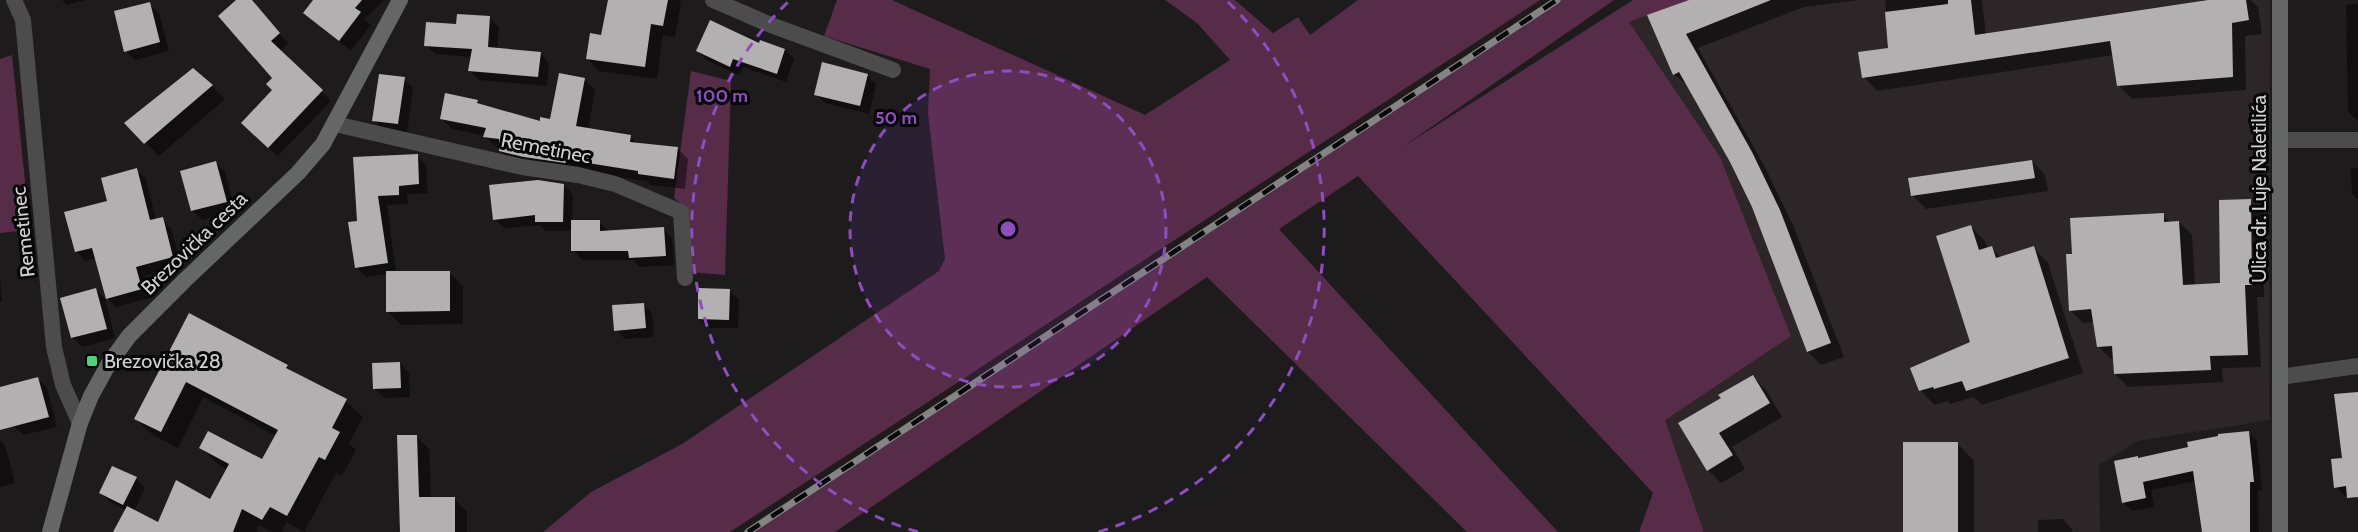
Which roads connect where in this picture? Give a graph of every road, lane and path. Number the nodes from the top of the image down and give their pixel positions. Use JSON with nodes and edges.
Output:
{"nodes":[{"id":1,"x":14,"y":0,"type":"edge"},
{"id":2,"x":400,"y":0,"type":"edge"},
{"id":3,"x":713,"y":0,"type":"edge"},
{"id":4,"x":2280,"y":0,"type":"edge"},
{"id":5,"x":893,"y":70,"type":"dead end"},
{"id":6,"x":335,"y":124,"type":"junction"},
{"id":7,"x":2280,"y":140,"type":"junction"},
{"id":8,"x":2358,"y":140,"type":"edge"},
{"id":9,"x":685,"y":278,"type":"dead end"},
{"id":10,"x":2358,"y":366,"type":"edge"},
{"id":11,"x":2280,"y":377,"type":"junction"},
{"id":12,"x":80,"y":423,"type":"junction"},
{"id":13,"x":50,"y":532,"type":"edge"},
{"id":14,"x":2280,"y":532,"type":"edge"}],
"edges":[{"from":1,"to":12,"type":"street","name":"Remetinec"},
{"from":2,"to":6,"type":"main road","name":"Brezovička cesta"},
{"from":3,"to":5,"type":"street"},
{"from":4,"to":7,"type":"main road","name":"Ulica dr. Luje Naletilića"},
{"from":6,"to":9,"type":"street","name":"Remetinec"},
{"from":6,"to":12,"type":"main road","name":"Brezovička cesta"},
{"from":7,"to":8,"type":"street"},
{"from":7,"to":11,"type":"main road","name":"Ulica dr. Luje Naletilića"},
{"from":10,"to":11,"type":"street"},
{"from":11,"to":14,"type":"main road","name":"Ulica dr. Luje Naletilića"},
{"from":12,"to":13,"type":"main road","name":"Brezovička cesta"}]}
